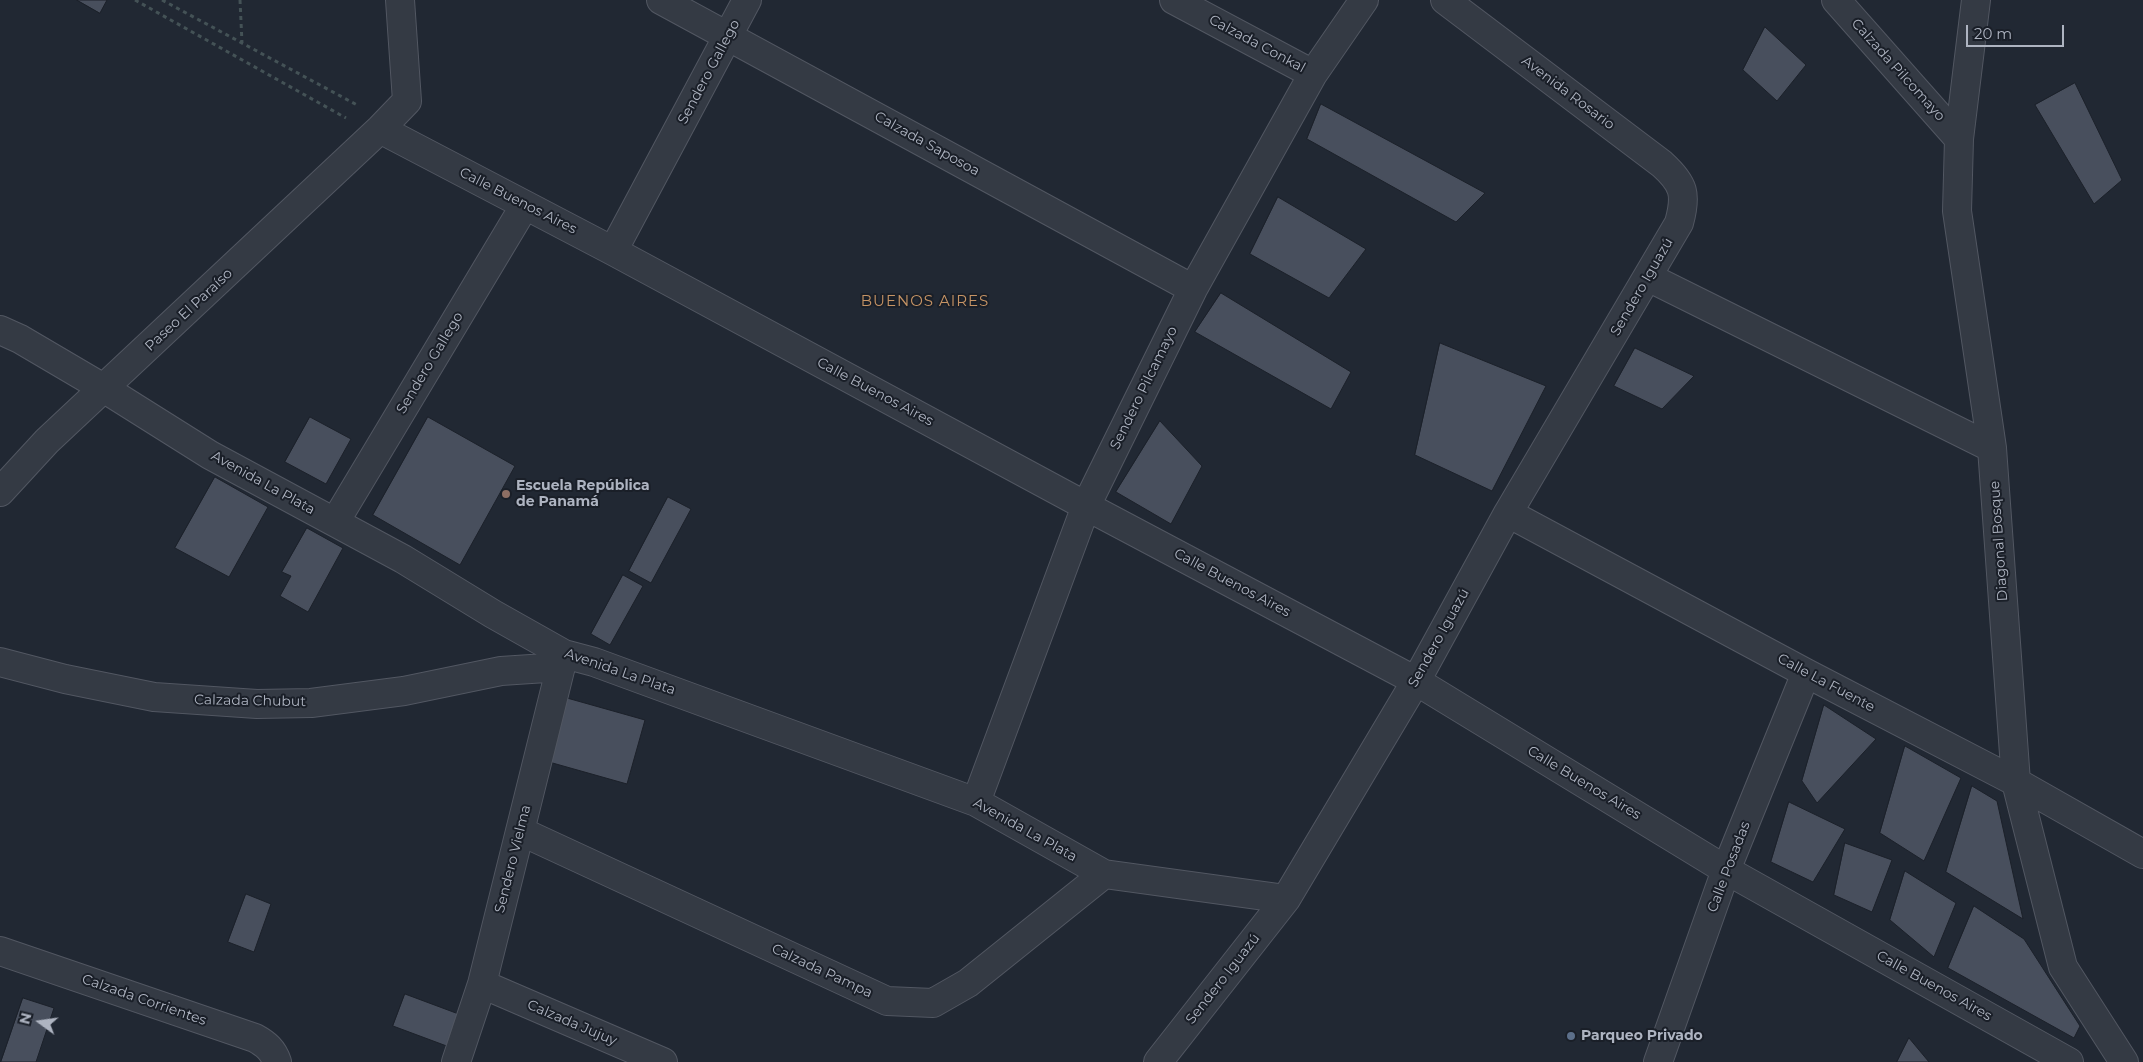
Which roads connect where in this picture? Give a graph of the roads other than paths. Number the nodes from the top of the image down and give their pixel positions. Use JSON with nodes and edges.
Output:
{"nodes":[{"id":1,"x":400,"y":0,"type":"edge"},
{"id":2,"x":661,"y":0,"type":"edge"},
{"id":3,"x":747,"y":0,"type":"edge"},
{"id":4,"x":1174,"y":0,"type":"edge"},
{"id":5,"x":1364,"y":0,"type":"edge"},
{"id":6,"x":1446,"y":0,"type":"edge"},
{"id":7,"x":1836,"y":0,"type":"edge"},
{"id":8,"x":1976,"y":0,"type":"edge"},
{"id":9,"x":728,"y":35,"type":"junction"},
{"id":10,"x":1313,"y":74,"type":"junction"},
{"id":11,"x":381,"y":129,"type":"junction"},
{"id":12,"x":1959,"y":139,"type":"junction"},
{"id":13,"x":1684,"y":192,"type":"joint"},
{"id":14,"x":525,"y":205,"type":"junction"},
{"id":15,"x":613,"y":251,"type":"junction"},
{"id":16,"x":1648,"y":277,"type":"junction"},
{"id":17,"x":1193,"y":289,"type":"junction"},
{"id":18,"x":0,"y":330,"type":"edge"},
{"id":19,"x":105,"y":389,"type":"junction"},
{"id":20,"x":1992,"y":448,"type":"junction"},
{"id":21,"x":0,"y":492,"type":"edge"},
{"id":22,"x":1086,"y":506,"type":"junction"},
{"id":23,"x":1508,"y":513,"type":"junction"},
{"id":24,"x":335,"y":522,"type":"junction"},
{"id":25,"x":562,"y":661,"type":"junction"},
{"id":26,"x":0,"y":662,"type":"edge"},
{"id":27,"x":1806,"y":673,"type":"junction"},
{"id":28,"x":1416,"y":680,"type":"junction"},
{"id":29,"x":2016,"y":782,"type":"junction"},
{"id":30,"x":976,"y":802,"type":"junction"},
{"id":31,"x":520,"y":831,"type":"junction"},
{"id":32,"x":2143,"y":854,"type":"edge"},
{"id":33,"x":1726,"y":870,"type":"junction"},
{"id":34,"x":1104,"y":874,"type":"junction"},
{"id":35,"x":1286,"y":898,"type":"junction"},
{"id":36,"x":0,"y":951,"type":"edge"},
{"id":37,"x":482,"y":984,"type":"junction"},
{"id":38,"x":278,"y":1062,"type":"edge"},
{"id":39,"x":456,"y":1062,"type":"edge"},
{"id":40,"x":663,"y":1062,"type":"edge"},
{"id":41,"x":1158,"y":1062,"type":"edge"},
{"id":42,"x":1658,"y":1062,"type":"edge"},
{"id":43,"x":2069,"y":1062,"type":"edge"},
{"id":44,"x":2124,"y":1062,"type":"edge"}],
"edges":[{"from":1,"to":11,"type":"street","name":"Paseo El Paraíso"},
{"from":2,"to":9,"type":"street","name":"Calzada Saposoa"},
{"from":3,"to":9,"type":"street","name":"Sendero Gallego"},
{"from":4,"to":10,"type":"street","name":"Calzada Conkal"},
{"from":5,"to":10,"type":"street","name":"Sendero Pilcamayo"},
{"from":6,"to":13,"type":"street","name":"Avenida Rosario"},
{"from":7,"to":12,"type":"street","name":"Calzada Pilcomayo"},
{"from":8,"to":12,"type":"street","name":"Diagonal Bosque"},
{"from":9,"to":15,"type":"street","name":"Sendero Gallego"},
{"from":9,"to":17,"type":"street","name":"Calzada Saposoa"},
{"from":10,"to":17,"type":"street","name":"Sendero Pilcamayo"},
{"from":11,"to":14,"type":"street","name":"Calle Buenos Aires"},
{"from":11,"to":19,"type":"street","name":"Paseo El Paraíso"},
{"from":12,"to":20,"type":"street","name":"Diagonal Bosque"},
{"from":13,"to":16,"type":"street","name":"Sendero Iguazú"},
{"from":14,"to":15,"type":"street","name":"Calle Buenos Aires"},
{"from":14,"to":24,"type":"street","name":"Sendero Gallego"},
{"from":15,"to":22,"type":"street","name":"Calle Buenos Aires"},
{"from":16,"to":20,"type":"street"},
{"from":16,"to":23,"type":"street","name":"Sendero Iguazú"},
{"from":17,"to":22,"type":"street","name":"Sendero Pilcamayo"},
{"from":18,"to":19,"type":"street","name":"Avenida La Plata"},
{"from":19,"to":21,"type":"street","name":"Paseo El Paraíso"},
{"from":19,"to":24,"type":"street","name":"Avenida La Plata"},
{"from":20,"to":29,"type":"street","name":"Diagonal Bosque"},
{"from":22,"to":28,"type":"street","name":"Calle Buenos Aires"},
{"from":22,"to":30,"type":"street","name":"Sendero Pilcamayo"},
{"from":23,"to":27,"type":"street","name":"Calle La Fuente"},
{"from":23,"to":28,"type":"street","name":"Sendero Iguazú"},
{"from":24,"to":25,"type":"street","name":"Avenida La Plata"},
{"from":25,"to":26,"type":"street","name":"Calzada Chubut"},
{"from":25,"to":30,"type":"street","name":"Avenida La Plata"},
{"from":25,"to":31,"type":"street","name":"Sendero Vielma"},
{"from":27,"to":29,"type":"street","name":"Calle La Fuente"},
{"from":27,"to":33,"type":"street","name":"Calle Posadas"},
{"from":28,"to":33,"type":"street","name":"Calle Buenos Aires"},
{"from":28,"to":35,"type":"street","name":"Sendero Iguazú"},
{"from":29,"to":32,"type":"street","name":"Calle La Fuente"},
{"from":29,"to":44,"type":"street","name":"Diagonal Bosque"},
{"from":30,"to":34,"type":"street","name":"Avenida La Plata"},
{"from":31,"to":34,"type":"street","name":"Calzada Pampa"},
{"from":31,"to":37,"type":"street","name":"Sendero Vielma"},
{"from":33,"to":42,"type":"street","name":"Calle Posadas"},
{"from":33,"to":43,"type":"street","name":"Calle Buenos Aires"},
{"from":34,"to":35,"type":"street","name":"Avenida La Plata"},
{"from":35,"to":41,"type":"street","name":"Sendero Iguazú"},
{"from":36,"to":38,"type":"street","name":"Calzada Corrientes"},
{"from":37,"to":39,"type":"street","name":"Sendero Vielma"},
{"from":37,"to":40,"type":"street","name":"Calzada Jujuy"}]}
